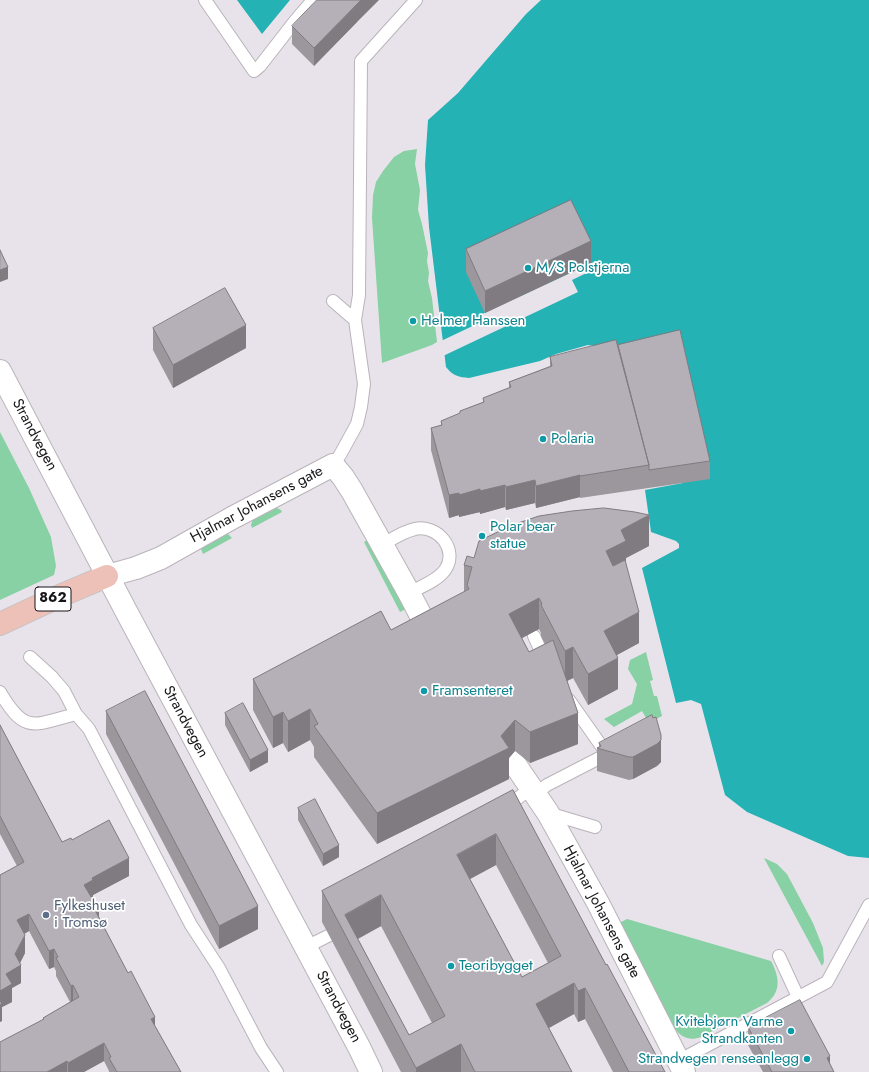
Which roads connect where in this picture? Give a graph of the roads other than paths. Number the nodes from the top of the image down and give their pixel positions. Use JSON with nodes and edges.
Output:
{"nodes":[{"id":1,"x":205,"y":0,"type":"edge"},
{"id":2,"x":314,"y":0,"type":"edge"},
{"id":3,"x":416,"y":0,"type":"edge"},
{"id":4,"x":333,"y":301,"type":"dead end"},
{"id":5,"x":355,"y":320,"type":"junction"},
{"id":6,"x":0,"y":371,"type":"edge"},
{"id":7,"x":333,"y":465,"type":"junction"},
{"id":8,"x":382,"y":545,"type":"junction"},
{"id":9,"x":107,"y":576,"type":"junction"},
{"id":10,"x":408,"y":593,"type":"junction"},
{"id":11,"x":0,"y":624,"type":"edge"},
{"id":12,"x":534,"y":636,"type":"dead end"},
{"id":13,"x":433,"y":639,"type":"edge"},
{"id":14,"x":30,"y":657,"type":"dead end"},
{"id":15,"x":554,"y":671,"type":"edge"},
{"id":16,"x":0,"y":692,"type":"edge"},
{"id":17,"x":565,"y":692,"type":"edge"},
{"id":18,"x":76,"y":714,"type":"junction"},
{"id":19,"x":619,"y":747,"type":"edge"},
{"id":20,"x":607,"y":754,"type":"junction"},
{"id":21,"x":510,"y":756,"type":"dead end"},
{"id":22,"x":533,"y":792,"type":"junction"},
{"id":23,"x":493,"y":813,"type":"edge"},
{"id":24,"x":548,"y":813,"type":"junction"},
{"id":25,"x":595,"y":827,"type":"dead end"},
{"id":26,"x":869,"y":904,"type":"edge"},
{"id":27,"x":353,"y":924,"type":"edge"},
{"id":28,"x":306,"y":948,"type":"junction"},
{"id":29,"x":779,"y":956,"type":"dead end"},
{"id":30,"x":798,"y":997,"type":"junction"},
{"id":31,"x":681,"y":1067,"type":"edge"},
{"id":32,"x":277,"y":1072,"type":"edge"},
{"id":33,"x":370,"y":1072,"type":"edge"}],
"edges":[{"from":1,"to":2,"type":"lane"},
{"from":3,"to":5,"type":"lane"},
{"from":4,"to":5,"type":"lane"},
{"from":5,"to":7,"type":"lane"},
{"from":6,"to":9,"type":"street","name":"Strandvegen"},
{"from":7,"to":8,"type":"street","name":"Hjalmar Johansens gate"},
{"from":7,"to":9,"type":"street","name":"Hjalmar Johansens gate"},
{"from":8,"to":10,"type":"street","name":"Hjalmar Johansens gate"},
{"from":8,"to":10,"type":"lane"},
{"from":9,"to":11,"type":"main road","number":"862"},
{"from":9,"to":28,"type":"street","name":"Strandvegen"},
{"from":10,"to":13,"type":"street","name":"Hjalmar Johansens gate"},
{"from":12,"to":15,"type":"lane"},
{"from":14,"to":18,"type":"lane"},
{"from":16,"to":18,"type":"lane"},
{"from":17,"to":20,"type":"lane"},
{"from":18,"to":32,"type":"lane"},
{"from":19,"to":20,"type":"lane"},
{"from":20,"to":22,"type":"lane"},
{"from":21,"to":22,"type":"street","name":"Hjalmar Johansens gate"},
{"from":22,"to":23,"type":"lane"},
{"from":22,"to":24,"type":"street","name":"Hjalmar Johansens gate"},
{"from":24,"to":25,"type":"lane"},
{"from":24,"to":31,"type":"street","name":"Hjalmar Johansens gate"},
{"from":26,"to":30,"type":"lane"},
{"from":27,"to":28,"type":"lane"},
{"from":28,"to":33,"type":"street","name":"Strandvegen"},
{"from":29,"to":30,"type":"lane"},
{"from":30,"to":31,"type":"lane"}]}
